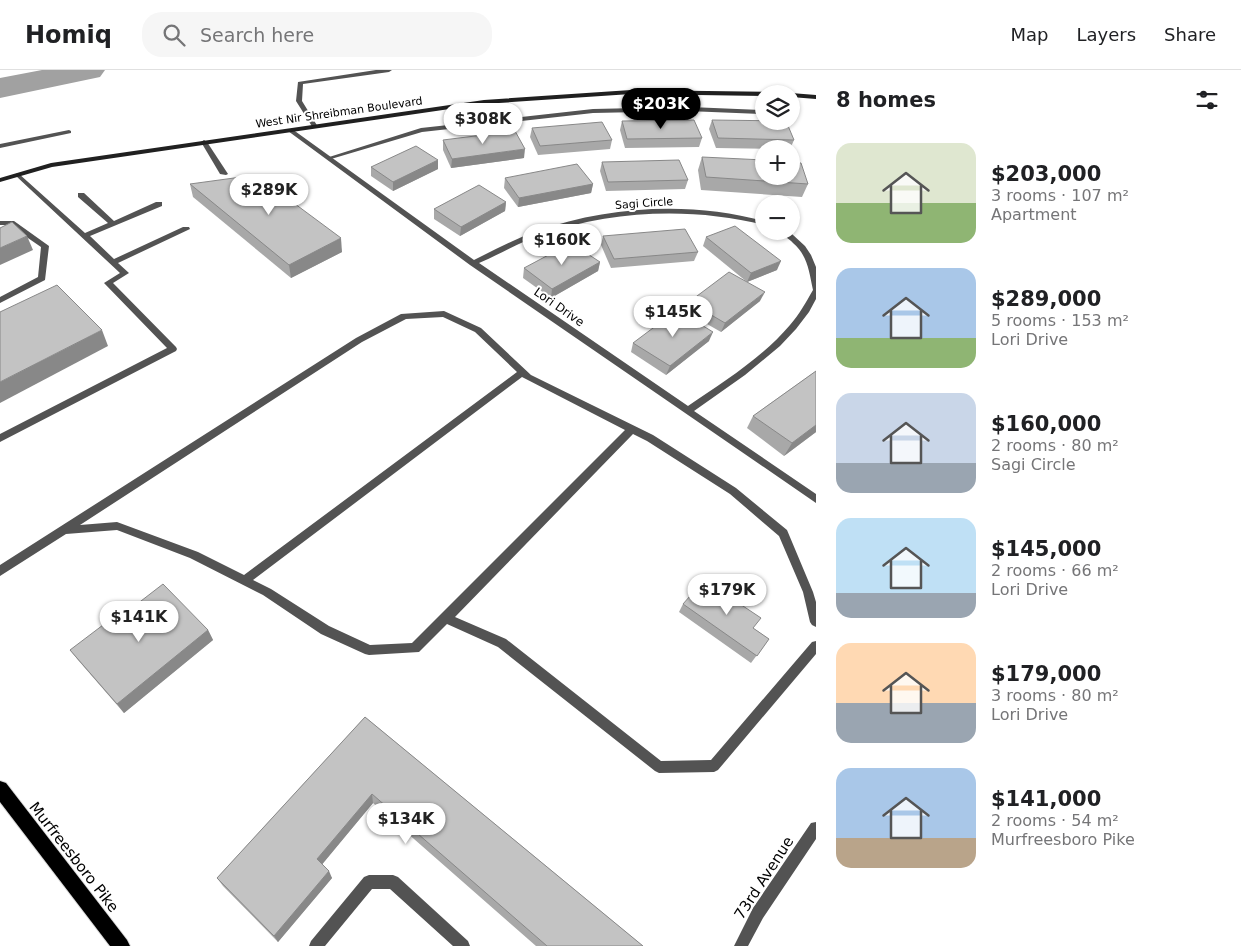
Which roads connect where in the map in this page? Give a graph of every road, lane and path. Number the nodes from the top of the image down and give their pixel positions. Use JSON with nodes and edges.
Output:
{"nodes":[{"id":1,"x":389,"y":70,"type":"edge"},
{"id":2,"x":682,"y":92,"type":"junction"},
{"id":3,"x":755,"y":94,"type":"edge"},
{"id":4,"x":800,"y":95,"type":"edge"},
{"id":5,"x":816,"y":97,"type":"edge"},
{"id":6,"x":687,"y":109,"type":"junction"},
{"id":7,"x":755,"y":112,"type":"edge"},
{"id":8,"x":315,"y":126,"type":"junction"},
{"id":9,"x":290,"y":130,"type":"junction"},
{"id":10,"x":69,"y":132,"type":"dead end"},
{"id":11,"x":204,"y":142,"type":"junction"},
{"id":12,"x":0,"y":146,"type":"edge"},
{"id":13,"x":329,"y":158,"type":"junction"},
{"id":14,"x":224,"y":174,"type":"dead end"},
{"id":15,"x":18,"y":175,"type":"junction"},
{"id":16,"x":0,"y":180,"type":"edge"},
{"id":17,"x":81,"y":195,"type":"dead end"},
{"id":18,"x":159,"y":204,"type":"dead end"},
{"id":19,"x":755,"y":221,"type":"edge"},
{"id":20,"x":0,"y":223,"type":"edge"},
{"id":21,"x":113,"y":224,"type":"junction"},
{"id":22,"x":186,"y":229,"type":"dead end"},
{"id":23,"x":84,"y":236,"type":"junction"},
{"id":24,"x":794,"y":240,"type":"edge"},
{"id":25,"x":113,"y":262,"type":"junction"},
{"id":26,"x":473,"y":263,"type":"junction"},
{"id":27,"x":816,"y":290,"type":"edge"},
{"id":28,"x":0,"y":300,"type":"edge"},
{"id":29,"x":522,"y":372,"type":"junction"},
{"id":30,"x":687,"y":411,"type":"junction"},
{"id":31,"x":631,"y":430,"type":"junction"},
{"id":32,"x":0,"y":438,"type":"edge"},
{"id":33,"x":816,"y":499,"type":"edge"},
{"id":34,"x":65,"y":530,"type":"junction"},
{"id":35,"x":0,"y":570,"type":"edge"},
{"id":36,"x":244,"y":580,"type":"junction"},
{"id":37,"x":446,"y":618,"type":"junction"},
{"id":38,"x":816,"y":622,"type":"edge"},
{"id":39,"x":816,"y":646,"type":"edge"},
{"id":40,"x":0,"y":789,"type":"edge"},
{"id":41,"x":816,"y":828,"type":"edge"},
{"id":42,"x":121,"y":946,"type":"edge"},
{"id":43,"x":316,"y":946,"type":"edge"},
{"id":44,"x":463,"y":946,"type":"edge"},
{"id":45,"x":741,"y":946,"type":"edge"}],
"edges":[{"from":1,"to":8,"type":"street"},
{"from":2,"to":3,"type":"main road","name":"West Nir Shreibman Boulevard"},
{"from":2,"to":6,"type":"street"},
{"from":2,"to":8,"type":"main road","name":"West Nir Shreibman Boulevard"},
{"from":4,"to":5,"type":"main road"},
{"from":6,"to":7,"type":"street"},
{"from":6,"to":13,"type":"street"},
{"from":8,"to":9,"type":"main road","name":"West Nir Shreibman Boulevard"},
{"from":9,"to":11,"type":"main road","name":"West Nir Shreibman Boulevard"},
{"from":9,"to":13,"type":"street","name":"Lori Drive"},
{"from":10,"to":12,"type":"street"},
{"from":11,"to":14,"type":"street"},
{"from":11,"to":15,"type":"main road","name":"West Nir Shreibman Boulevard"},
{"from":13,"to":26,"type":"street","name":"Lori Drive"},
{"from":15,"to":16,"type":"main road","name":"West Nir Shreibman Boulevard"},
{"from":15,"to":23,"type":"street"},
{"from":17,"to":21,"type":"street"},
{"from":18,"to":21,"type":"street"},
{"from":19,"to":26,"type":"street","name":"Sagi Circle"},
{"from":20,"to":28,"type":"street"},
{"from":21,"to":23,"type":"street"},
{"from":22,"to":25,"type":"street"},
{"from":23,"to":25,"type":"street"},
{"from":24,"to":27,"type":"street"},
{"from":25,"to":32,"type":"street"},
{"from":26,"to":30,"type":"street","name":"Lori Drive"},
{"from":27,"to":30,"type":"street"},
{"from":29,"to":31,"type":"street"},
{"from":29,"to":34,"type":"street"},
{"from":29,"to":36,"type":"street"},
{"from":30,"to":33,"type":"street","name":"Lori Drive"},
{"from":31,"to":37,"type":"street"},
{"from":31,"to":38,"type":"street"},
{"from":34,"to":35,"type":"street"},
{"from":34,"to":36,"type":"street"},
{"from":36,"to":37,"type":"street"},
{"from":37,"to":39,"type":"street"},
{"from":40,"to":42,"type":"main road","name":"Murfreesboro Pike"},
{"from":41,"to":45,"type":"street","name":"73rd Avenue"},
{"from":43,"to":44,"type":"street"}]}
